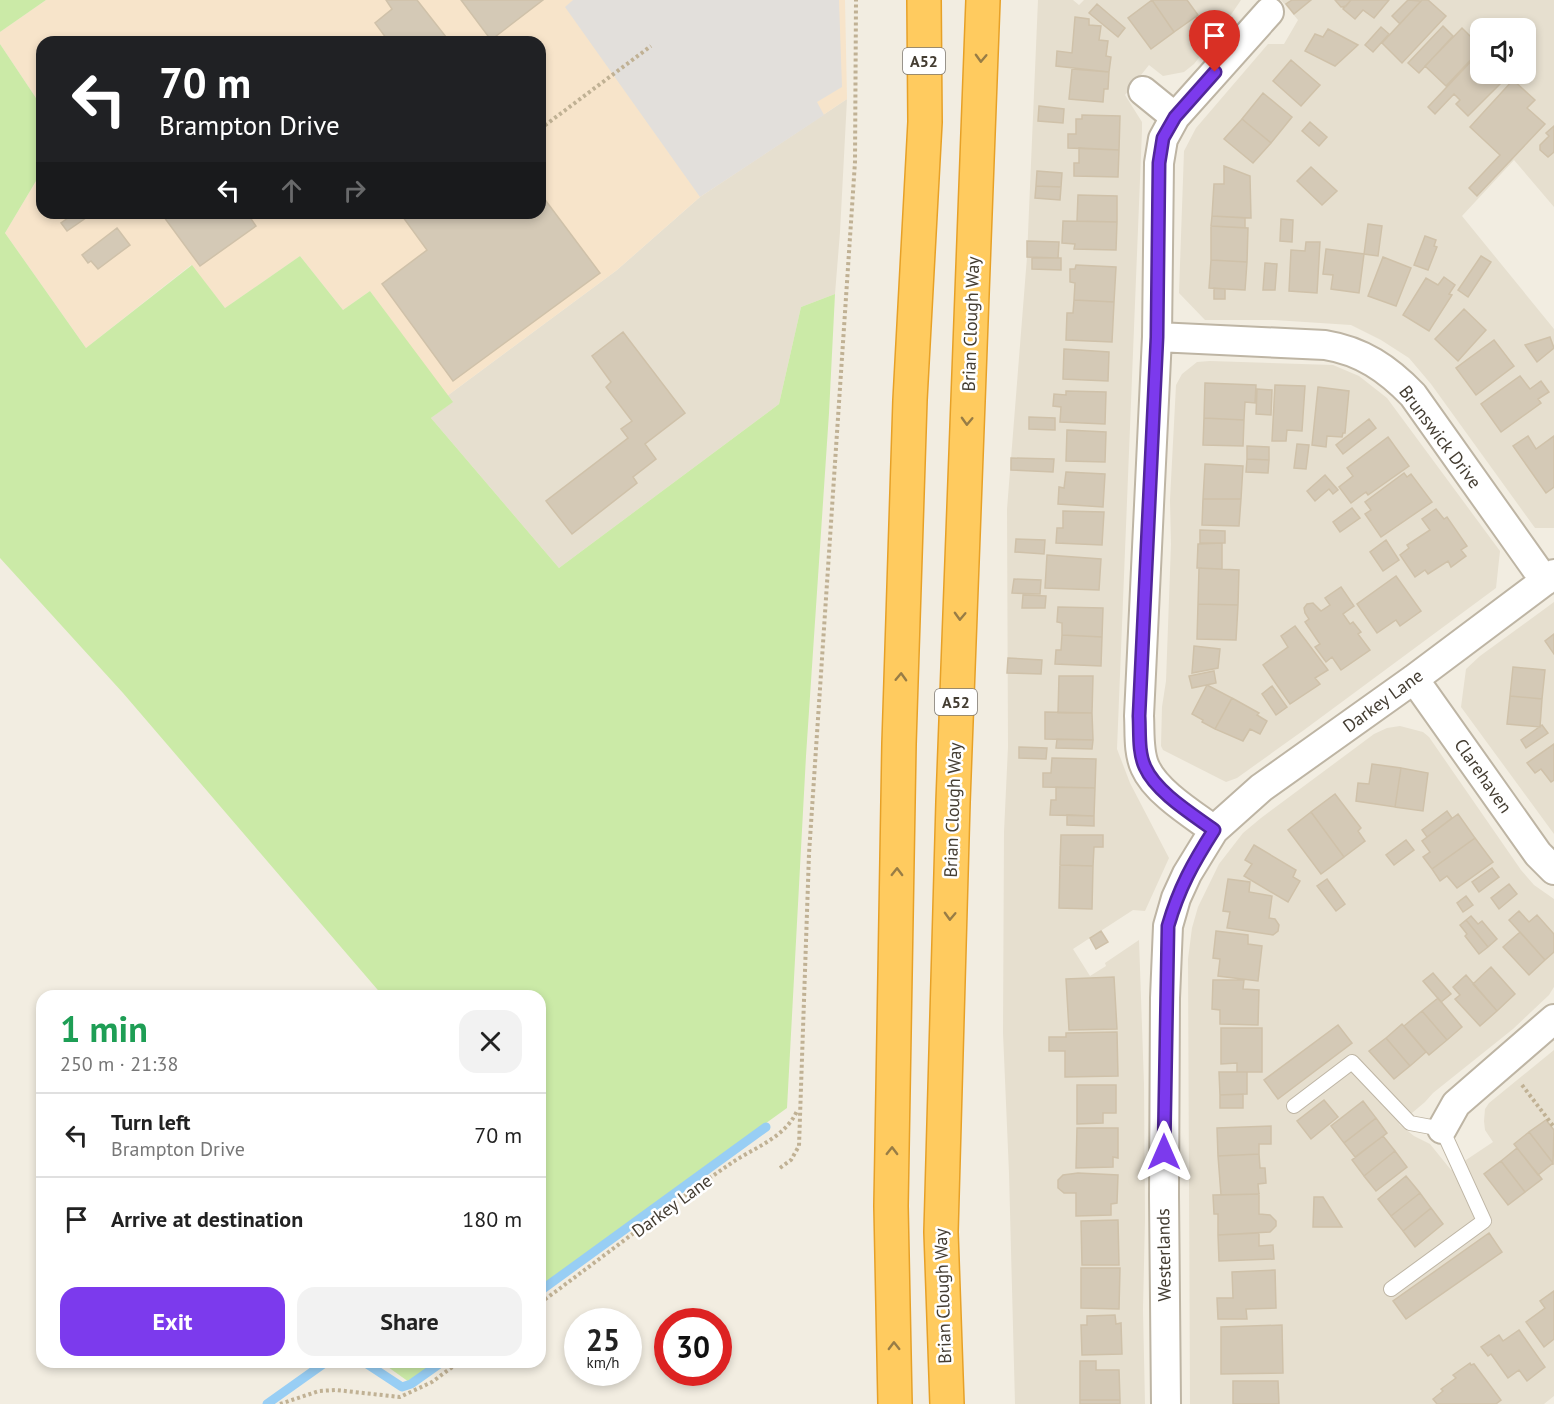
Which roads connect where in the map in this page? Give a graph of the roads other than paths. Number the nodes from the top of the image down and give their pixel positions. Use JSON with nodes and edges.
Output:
{"nodes":[{"id":1,"x":924,"y":0,"type":"edge"},
{"id":2,"x":983,"y":0,"type":"edge"},
{"id":3,"x":1269,"y":12,"type":"dead end"},
{"id":4,"x":1143,"y":91,"type":"dead end"},
{"id":5,"x":1175,"y":117,"type":"junction"},
{"id":6,"x":1157,"y":337,"type":"junction"},
{"id":7,"x":1550,"y":577,"type":"edge"},
{"id":8,"x":1414,"y":679,"type":"junction"},
{"id":9,"x":1214,"y":830,"type":"junction"},
{"id":10,"x":1554,"y":870,"type":"edge"},
{"id":11,"x":1554,"y":1019,"type":"edge"},
{"id":12,"x":1294,"y":1106,"type":"dead end"},
{"id":13,"x":1442,"y":1129,"type":"junction"},
{"id":14,"x":1391,"y":1289,"type":"dead end"},
{"id":15,"x":896,"y":1404,"type":"edge"},
{"id":16,"x":947,"y":1404,"type":"edge"},
{"id":17,"x":1166,"y":1404,"type":"edge"}],
"edges":[{"from":15,"to":1,"type":"highway","number":"A52","one_way":true},
{"from":2,"to":16,"type":"highway","name":"Brian Clough Way","number":"A52","one_way":true},
{"from":3,"to":5,"type":"street"},
{"from":4,"to":5,"type":"street"},
{"from":5,"to":6,"type":"street"},
{"from":6,"to":7,"type":"street","name":"Brunswick Drive"},
{"from":6,"to":9,"type":"street"},
{"from":7,"to":8,"type":"street","name":"Darkey Lane"},
{"from":8,"to":9,"type":"street","name":"Darkey Lane"},
{"from":8,"to":10,"type":"street","name":"Clarehaven"},
{"from":9,"to":17,"type":"street","name":"Westerlands"},
{"from":11,"to":13,"type":"street"},
{"from":12,"to":13,"type":"lane"},
{"from":13,"to":14,"type":"lane"}]}
